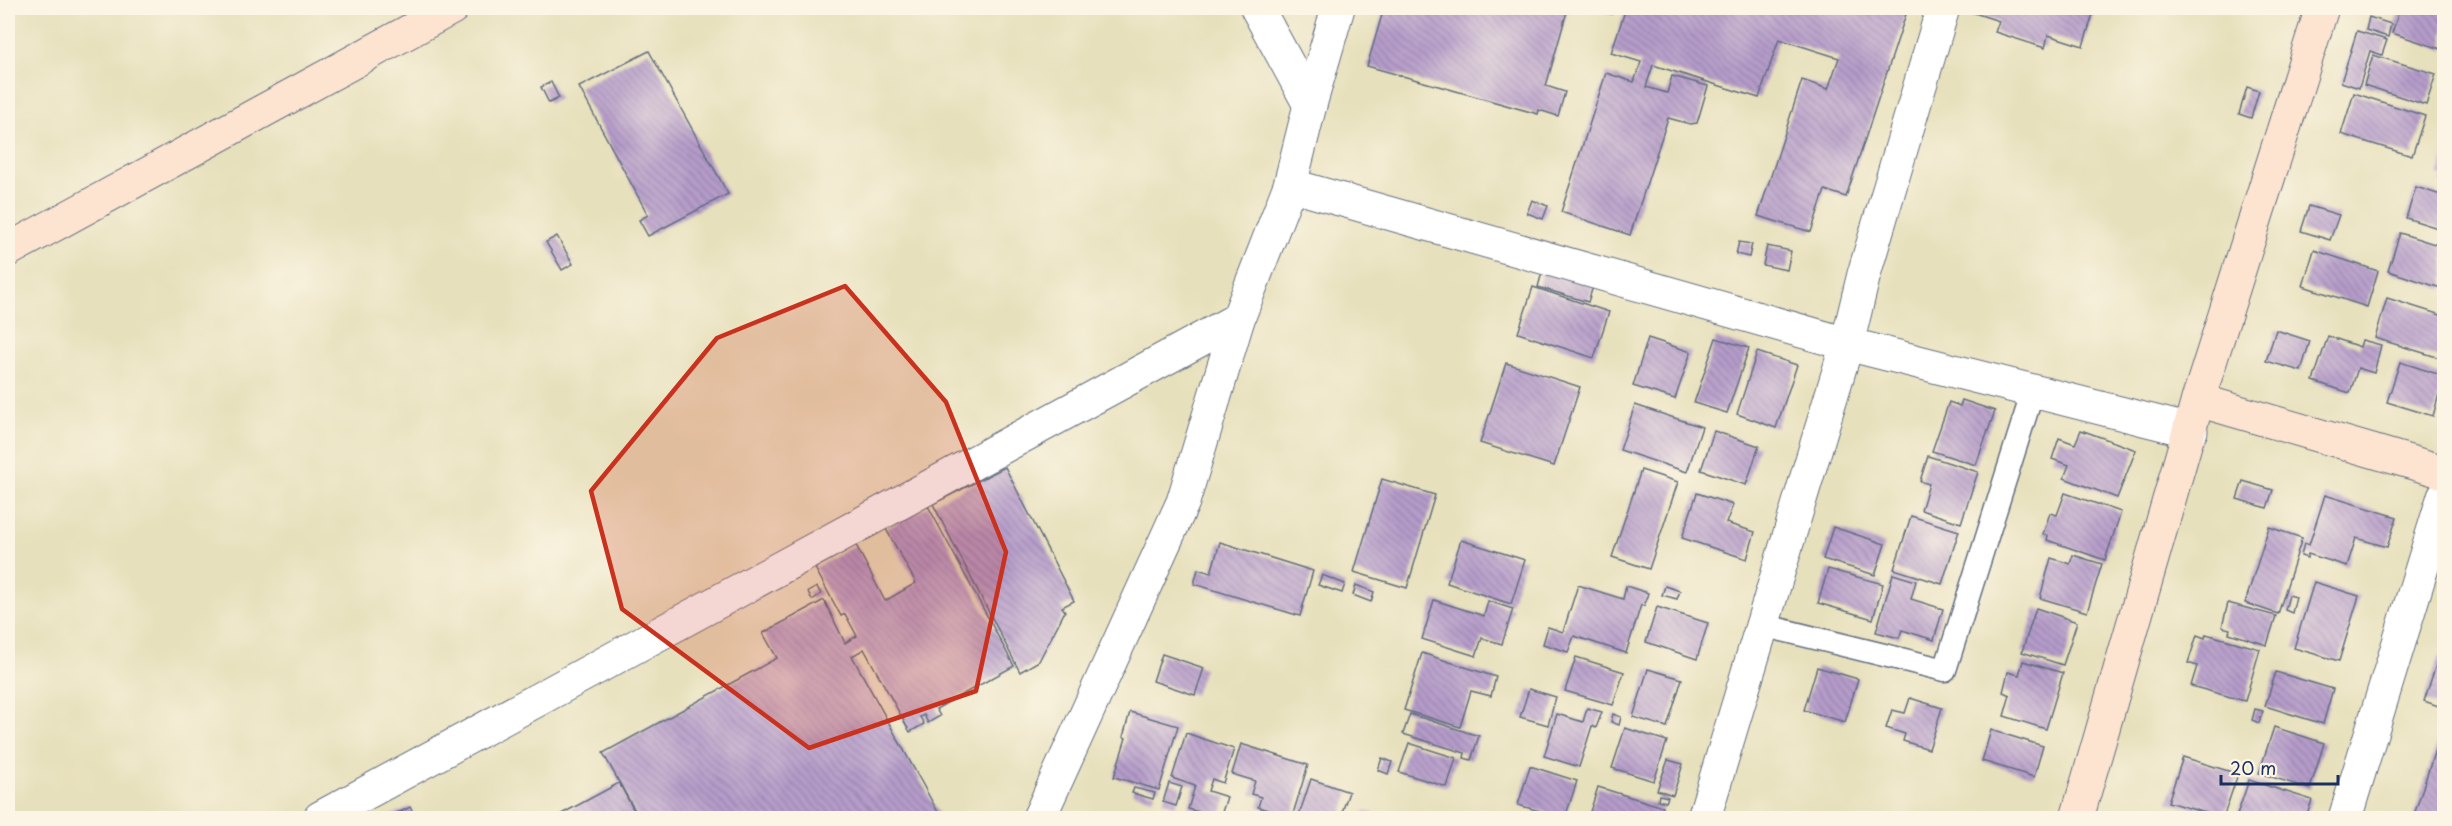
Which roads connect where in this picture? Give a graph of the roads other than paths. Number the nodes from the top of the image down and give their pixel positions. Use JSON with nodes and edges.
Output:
{"nodes":[{"id":1,"x":452,"y":8,"type":"edge"},
{"id":2,"x":1257,"y":8,"type":"edge"},
{"id":3,"x":1338,"y":8,"type":"edge"},
{"id":4,"x":1942,"y":8,"type":"edge"},
{"id":5,"x":2322,"y":8,"type":"edge"},
{"id":6,"x":1310,"y":105,"type":"junction"},
{"id":7,"x":1290,"y":185,"type":"junction"},
{"id":8,"x":8,"y":250,"type":"edge"},
{"id":9,"x":1238,"y":319,"type":"junction"},
{"id":10,"x":1847,"y":344,"type":"junction"},
{"id":11,"x":2033,"y":391,"type":"junction"},
{"id":12,"x":2195,"y":416,"type":"junction"},
{"id":13,"x":2445,"y":472,"type":"edge"},
{"id":14,"x":2445,"y":496,"type":"edge"},
{"id":15,"x":1762,"y":625,"type":"junction"},
{"id":16,"x":320,"y":819,"type":"edge"},
{"id":17,"x":1039,"y":819,"type":"edge"},
{"id":18,"x":1704,"y":819,"type":"edge"},
{"id":19,"x":2077,"y":819,"type":"edge"},
{"id":20,"x":2345,"y":819,"type":"edge"}],
"edges":[{"from":1,"to":8,"type":"street"},
{"from":2,"to":6,"type":"street"},
{"from":3,"to":6,"type":"street"},
{"from":4,"to":10,"type":"street"},
{"from":5,"to":12,"type":"street"},
{"from":6,"to":7,"type":"street"},
{"from":7,"to":9,"type":"street"},
{"from":7,"to":10,"type":"street"},
{"from":9,"to":16,"type":"street"},
{"from":9,"to":17,"type":"street"},
{"from":10,"to":11,"type":"street"},
{"from":10,"to":15,"type":"street"},
{"from":11,"to":12,"type":"street"},
{"from":11,"to":15,"type":"lane"},
{"from":12,"to":13,"type":"street"},
{"from":12,"to":19,"type":"street"},
{"from":14,"to":20,"type":"street"},
{"from":15,"to":18,"type":"street"}]}
